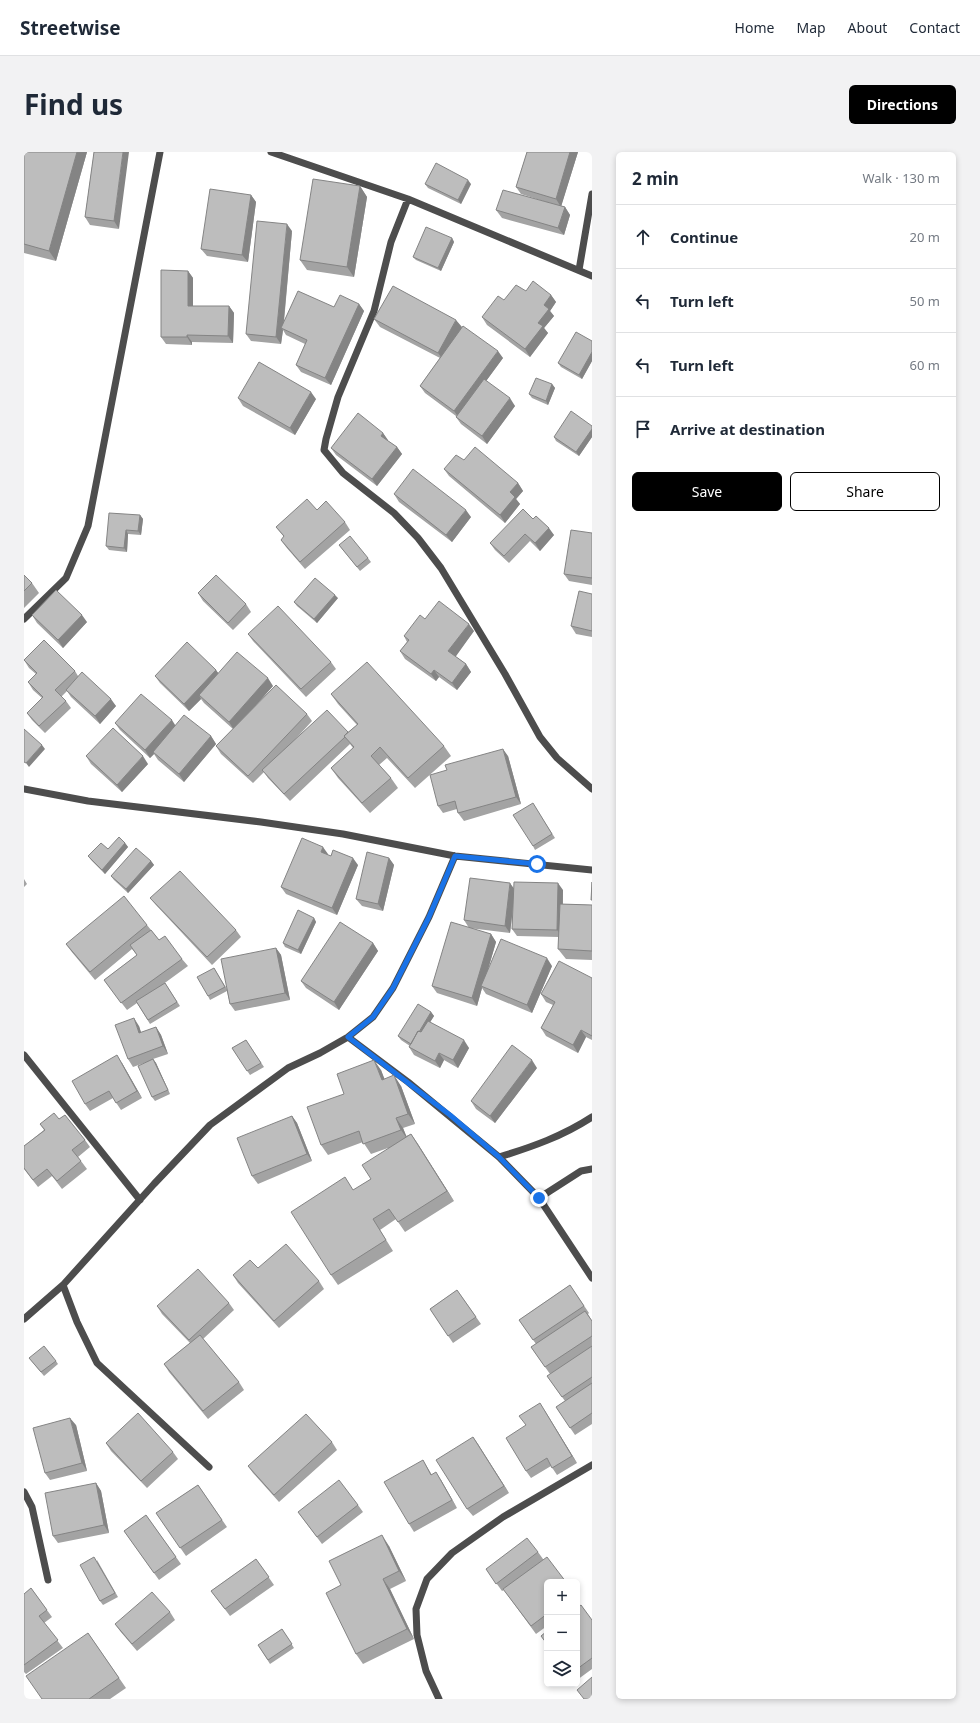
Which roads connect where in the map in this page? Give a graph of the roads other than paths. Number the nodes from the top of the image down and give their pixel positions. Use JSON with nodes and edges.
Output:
{"nodes":[{"id":1,"x":160,"y":152,"type":"edge"},
{"id":2,"x":271,"y":152,"type":"edge"},
{"id":3,"x":592,"y":194,"type":"edge"},
{"id":4,"x":408,"y":198,"type":"junction"},
{"id":5,"x":579,"y":270,"type":"junction"},
{"id":6,"x":592,"y":276,"type":"edge"},
{"id":7,"x":24,"y":619,"type":"edge"},
{"id":8,"x":24,"y":789,"type":"edge"},
{"id":9,"x":592,"y":789,"type":"edge"},
{"id":10,"x":455,"y":856,"type":"junction"},
{"id":11,"x":592,"y":870,"type":"edge"},
{"id":12,"x":348,"y":1037,"type":"junction"},
{"id":13,"x":24,"y":1055,"type":"edge"},
{"id":14,"x":592,"y":1117,"type":"edge"},
{"id":15,"x":499,"y":1157,"type":"junction"},
{"id":16,"x":592,"y":1169,"type":"edge"},
{"id":17,"x":539,"y":1198,"type":"junction"},
{"id":18,"x":140,"y":1200,"type":"junction"},
{"id":19,"x":592,"y":1278,"type":"edge"},
{"id":20,"x":63,"y":1285,"type":"junction"},
{"id":21,"x":24,"y":1318,"type":"edge"},
{"id":22,"x":592,"y":1465,"type":"edge"},
{"id":23,"x":208,"y":1467,"type":"dead end"},
{"id":24,"x":24,"y":1492,"type":"edge"},
{"id":25,"x":48,"y":1580,"type":"dead end"},
{"id":26,"x":439,"y":1699,"type":"edge"}],
"edges":[{"from":1,"to":7,"type":"street"},
{"from":2,"to":4,"type":"street"},
{"from":3,"to":5,"type":"street"},
{"from":4,"to":5,"type":"street"},
{"from":4,"to":9,"type":"street"},
{"from":5,"to":6,"type":"street"},
{"from":8,"to":10,"type":"street"},
{"from":10,"to":11,"type":"street"},
{"from":10,"to":12,"type":"street"},
{"from":12,"to":15,"type":"street"},
{"from":12,"to":18,"type":"street"},
{"from":13,"to":18,"type":"street"},
{"from":14,"to":15,"type":"street"},
{"from":15,"to":17,"type":"street"},
{"from":16,"to":17,"type":"street"},
{"from":17,"to":19,"type":"street"},
{"from":18,"to":20,"type":"street"},
{"from":20,"to":21,"type":"street"},
{"from":20,"to":23,"type":"street"},
{"from":22,"to":26,"type":"street"},
{"from":24,"to":25,"type":"street"}]}
